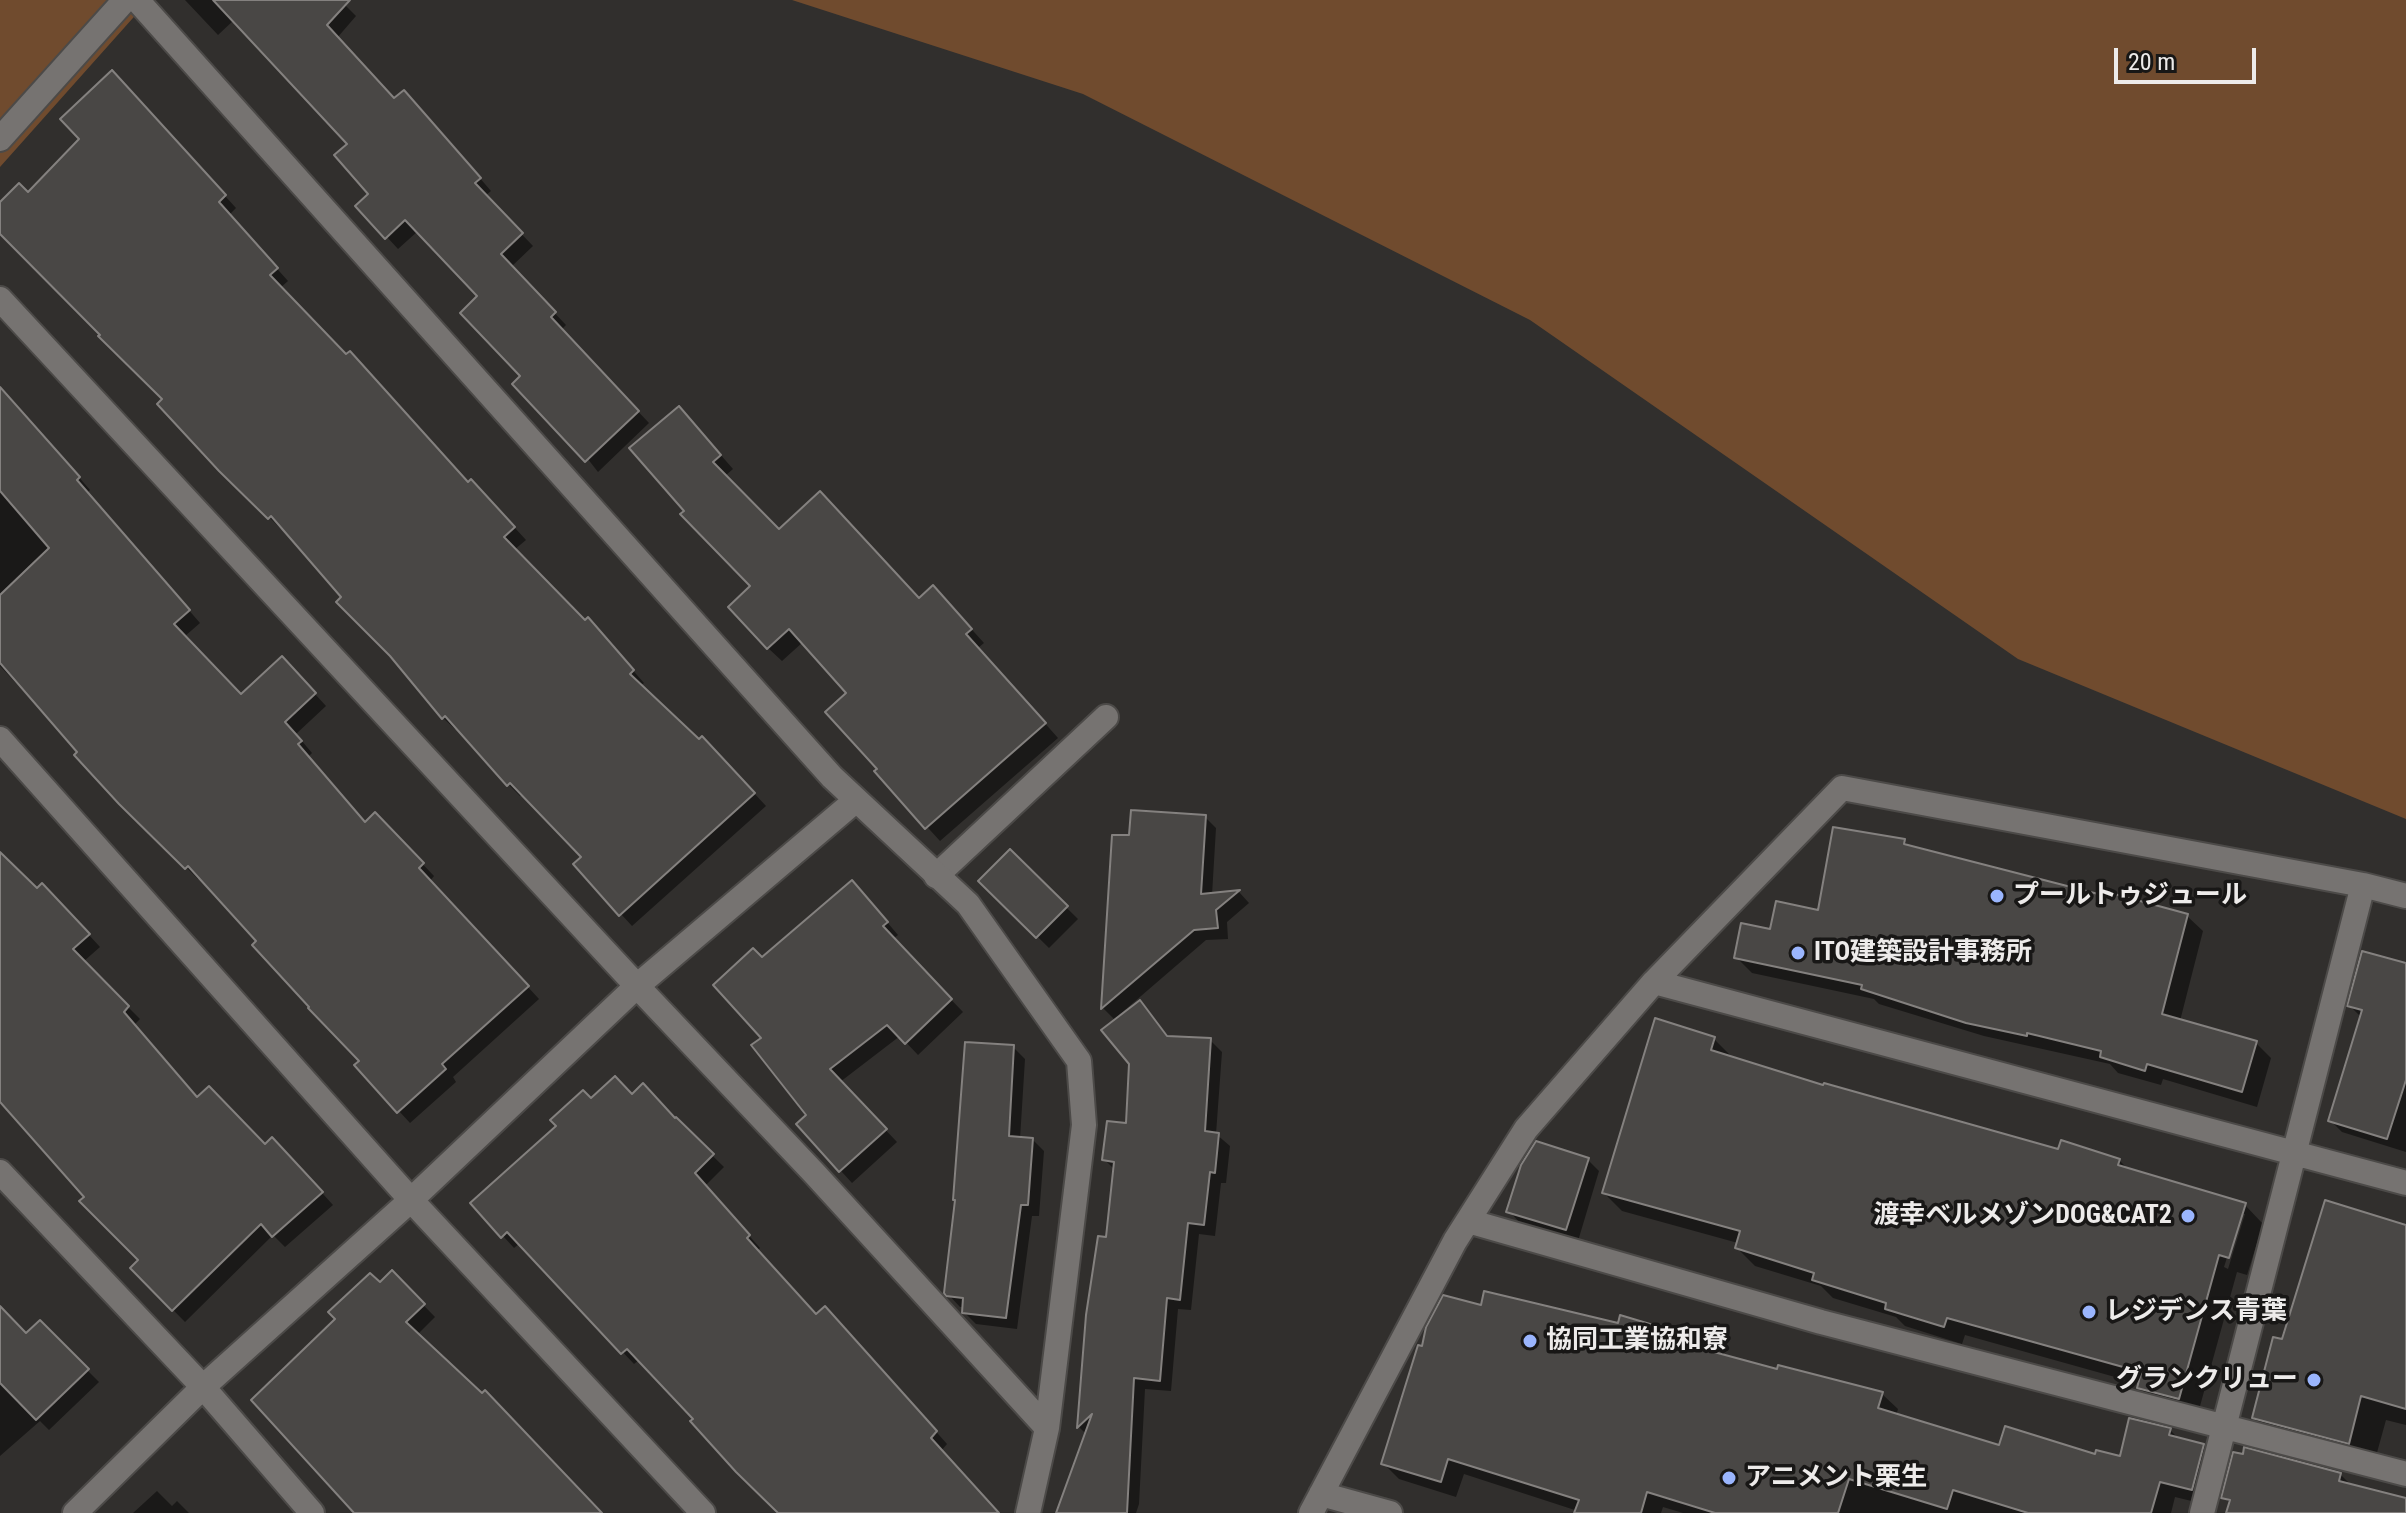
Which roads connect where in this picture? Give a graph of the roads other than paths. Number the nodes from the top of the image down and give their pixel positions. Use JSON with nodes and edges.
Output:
{"nodes":[{"id":1,"x":125,"y":0,"type":"edge"},
{"id":2,"x":137,"y":0,"type":"edge"},
{"id":3,"x":0,"y":139,"type":"edge"},
{"id":4,"x":0,"y":299,"type":"edge"},
{"id":5,"x":1106,"y":717,"type":"dead end"},
{"id":6,"x":0,"y":739,"type":"edge"},
{"id":7,"x":855,"y":801,"type":"junction"},
{"id":8,"x":936,"y":876,"type":"junction"},
{"id":9,"x":2363,"y":885,"type":"junction"},
{"id":10,"x":2406,"y":896,"type":"edge"},
{"id":11,"x":1654,"y":982,"type":"junction"},
{"id":12,"x":637,"y":986,"type":"junction"},
{"id":13,"x":2295,"y":1153,"type":"junction"},
{"id":14,"x":0,"y":1172,"type":"edge"},
{"id":15,"x":2406,"y":1183,"type":"edge"},
{"id":16,"x":411,"y":1200,"type":"junction"},
{"id":17,"x":1468,"y":1221,"type":"junction"},
{"id":18,"x":203,"y":1387,"type":"junction"},
{"id":19,"x":2224,"y":1427,"type":"junction"},
{"id":20,"x":1047,"y":1428,"type":"junction"},
{"id":21,"x":2406,"y":1474,"type":"edge"},
{"id":22,"x":1316,"y":1504,"type":"edge"},
{"id":23,"x":75,"y":1513,"type":"edge"},
{"id":24,"x":312,"y":1513,"type":"edge"},
{"id":25,"x":703,"y":1513,"type":"edge"},
{"id":26,"x":1028,"y":1513,"type":"edge"},
{"id":27,"x":1390,"y":1513,"type":"edge"},
{"id":28,"x":2202,"y":1513,"type":"edge"}],
"edges":[{"from":1,"to":3,"type":"street"},
{"from":2,"to":7,"type":"street"},
{"from":4,"to":12,"type":"street"},
{"from":5,"to":8,"type":"street"},
{"from":6,"to":16,"type":"street"},
{"from":7,"to":8,"type":"street"},
{"from":7,"to":12,"type":"street"},
{"from":8,"to":20,"type":"street"},
{"from":9,"to":10,"type":"street"},
{"from":9,"to":11,"type":"street"},
{"from":9,"to":13,"type":"street"},
{"from":11,"to":13,"type":"street"},
{"from":11,"to":17,"type":"street"},
{"from":12,"to":16,"type":"street"},
{"from":12,"to":20,"type":"street"},
{"from":13,"to":15,"type":"street"},
{"from":13,"to":19,"type":"street"},
{"from":14,"to":18,"type":"street"},
{"from":16,"to":18,"type":"street"},
{"from":16,"to":25,"type":"street"},
{"from":17,"to":19,"type":"street"},
{"from":17,"to":22,"type":"street"},
{"from":18,"to":23,"type":"street"},
{"from":18,"to":24,"type":"street"},
{"from":19,"to":21,"type":"street"},
{"from":19,"to":28,"type":"street"},
{"from":20,"to":26,"type":"street"},
{"from":22,"to":27,"type":"street"}]}
